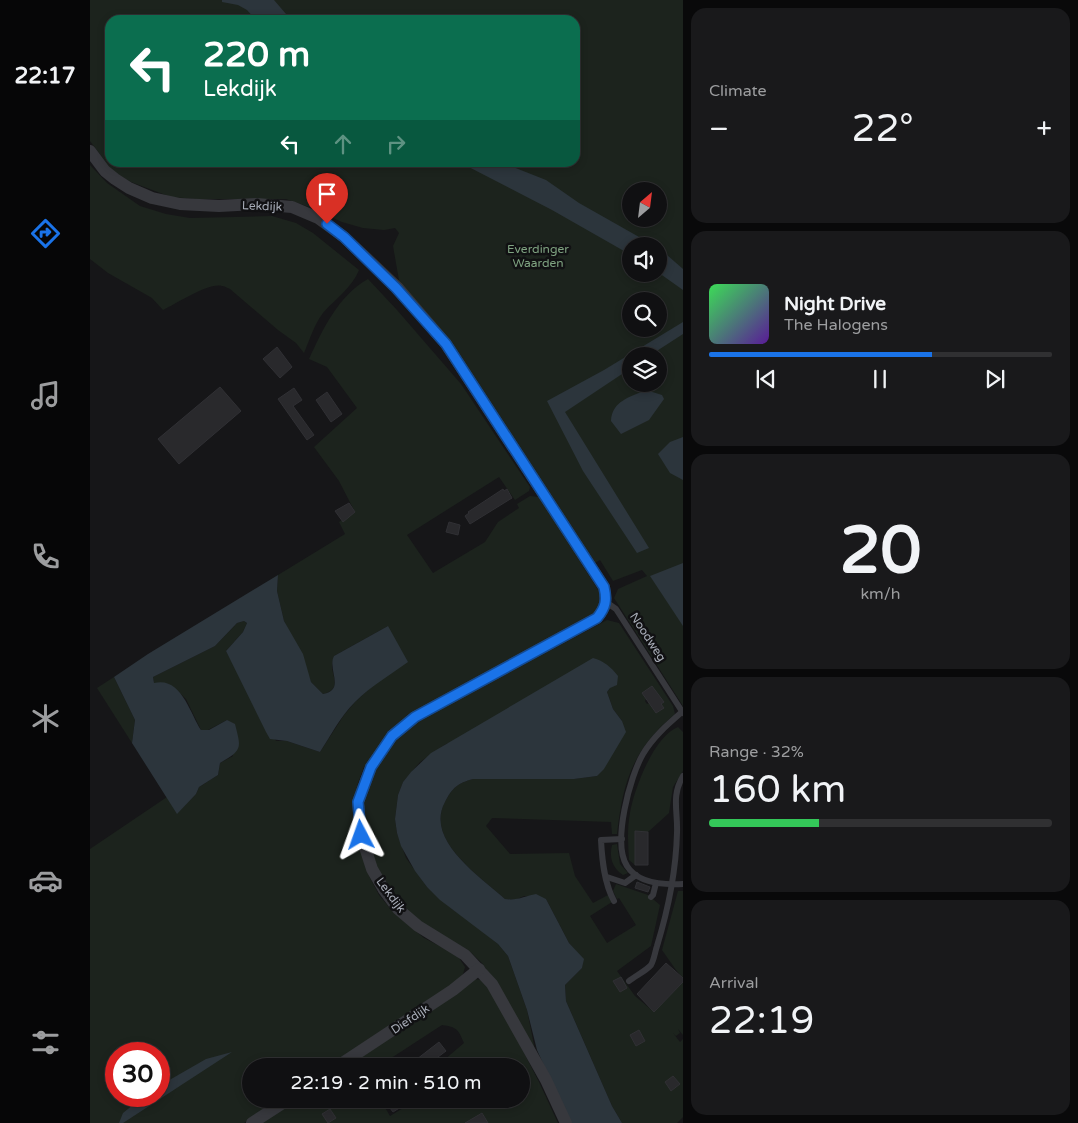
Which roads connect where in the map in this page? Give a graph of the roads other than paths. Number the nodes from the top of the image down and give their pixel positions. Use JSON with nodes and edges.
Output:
{"nodes":[{"id":1,"x":90,"y":151,"type":"edge"},
{"id":2,"x":606,"y":602,"type":"junction"},
{"id":3,"x":683,"y":712,"type":"edge"},
{"id":4,"x":683,"y":776,"type":"edge"},
{"id":5,"x":622,"y":838,"type":"junction"},
{"id":6,"x":636,"y":875,"type":"junction"},
{"id":7,"x":606,"y":877,"type":"junction"},
{"id":8,"x":656,"y":883,"type":"junction"},
{"id":9,"x":683,"y":884,"type":"edge"},
{"id":10,"x":672,"y":885,"type":"junction"},
{"id":11,"x":651,"y":897,"type":"dead end"},
{"id":12,"x":614,"y":901,"type":"dead end"},
{"id":13,"x":479,"y":969,"type":"junction"},
{"id":14,"x":629,"y":981,"type":"dead end"},
{"id":15,"x":350,"y":1058,"type":"edge"},
{"id":16,"x":275,"y":1108,"type":"edge"},
{"id":17,"x":252,"y":1123,"type":"edge"},
{"id":18,"x":566,"y":1123,"type":"edge"}],
"edges":[{"from":1,"to":2,"type":"street","name":"Lekdijk"},
{"from":2,"to":3,"type":"lane","name":"Noodweg"},
{"from":2,"to":13,"type":"street","name":"Lekdijk"},
{"from":3,"to":5,"type":"lane"},
{"from":4,"to":10,"type":"lane"},
{"from":5,"to":6,"type":"lane"},
{"from":5,"to":7,"type":"lane"},
{"from":6,"to":7,"type":"lane"},
{"from":6,"to":8,"type":"lane"},
{"from":7,"to":12,"type":"lane"},
{"from":8,"to":10,"type":"lane"},
{"from":8,"to":11,"type":"lane"},
{"from":9,"to":10,"type":"lane"},
{"from":10,"to":14,"type":"lane"},
{"from":13,"to":15,"type":"street","name":"Diefdijk"},
{"from":13,"to":18,"type":"street","name":"Lekdijk"},
{"from":16,"to":17,"type":"street"}]}
